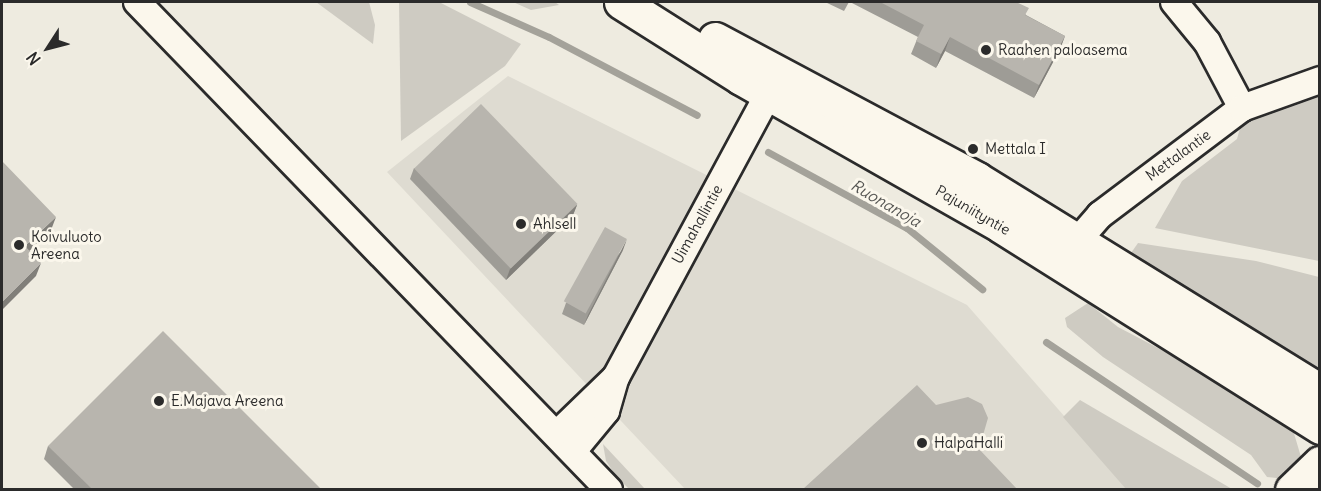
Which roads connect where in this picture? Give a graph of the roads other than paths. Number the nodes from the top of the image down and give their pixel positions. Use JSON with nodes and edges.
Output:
{"nodes":[{"id":1,"x":137,"y":2,"type":"edge"},
{"id":2,"x":621,"y":2,"type":"edge"},
{"id":3,"x":630,"y":2,"type":"edge"},
{"id":4,"x":1174,"y":2,"type":"edge"},
{"id":5,"x":1320,"y":81,"type":"edge"},
{"id":6,"x":774,"y":83,"type":"junction"},
{"id":7,"x":1242,"y":108,"type":"junction"},
{"id":8,"x":1069,"y":251,"type":"junction"},
{"id":9,"x":1320,"y":391,"type":"edge"},
{"id":10,"x":1320,"y":427,"type":"edge"},
{"id":11,"x":565,"y":443,"type":"junction"},
{"id":12,"x":1320,"y":463,"type":"edge"},
{"id":13,"x":609,"y":489,"type":"edge"},
{"id":14,"x":1292,"y":489,"type":"edge"}],
"edges":[{"from":1,"to":11,"type":"street"},
{"from":2,"to":6,"type":"street","name":"Pajuniityntie"},
{"from":3,"to":6,"type":"street","name":"Pajuniityntie"},
{"from":4,"to":7,"type":"street"},
{"from":5,"to":7,"type":"street","name":"Mettalantie"},
{"from":6,"to":8,"type":"street","name":"Pajuniityntie"},
{"from":6,"to":11,"type":"street","name":"Uimahallintie"},
{"from":7,"to":8,"type":"street","name":"Mettalantie"},
{"from":8,"to":9,"type":"street","name":"Pajuniityntie"},
{"from":8,"to":10,"type":"street","name":"Pajuniityntie"},
{"from":11,"to":13,"type":"street"},
{"from":12,"to":14,"type":"street"}]}
